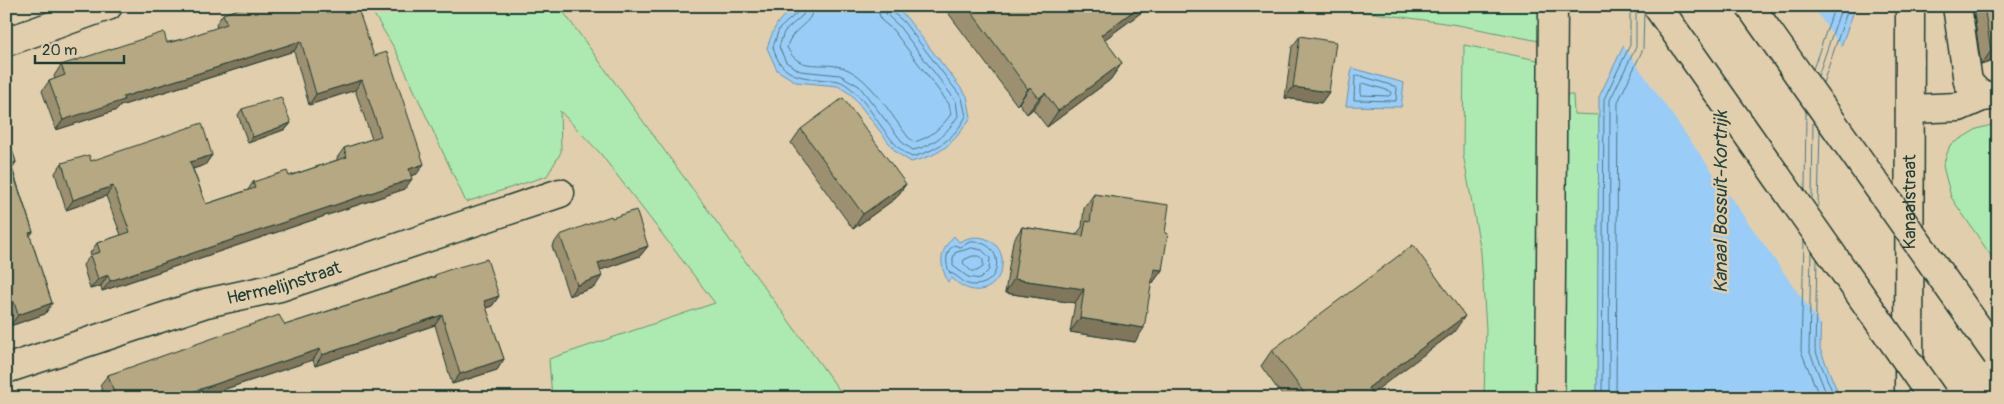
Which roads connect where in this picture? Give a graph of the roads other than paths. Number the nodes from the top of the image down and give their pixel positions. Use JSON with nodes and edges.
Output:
{"nodes":[{"id":1,"x":108,"y":6,"type":"edge"},
{"id":2,"x":1553,"y":6,"type":"edge"},
{"id":3,"x":1657,"y":6,"type":"edge"},
{"id":4,"x":1750,"y":6,"type":"edge"},
{"id":5,"x":1910,"y":6,"type":"edge"},
{"id":6,"x":1956,"y":6,"type":"edge"},
{"id":7,"x":6,"y":42,"type":"edge"},
{"id":8,"x":1990,"y":96,"type":"edge"},
{"id":9,"x":1910,"y":109,"type":"junction"},
{"id":10,"x":560,"y":193,"type":"dead end"},
{"id":11,"x":1997,"y":355,"type":"edge"},
{"id":12,"x":6,"y":369,"type":"edge"},
{"id":13,"x":1550,"y":398,"type":"edge"},
{"id":14,"x":1909,"y":398,"type":"edge"},
{"id":15,"x":1933,"y":398,"type":"edge"}],
"edges":[{"from":1,"to":7,"type":"main road"},
{"from":2,"to":13,"type":"main road"},
{"from":3,"to":15,"type":"main road","bridge":true},
{"from":4,"to":11,"type":"main road","bridge":true},
{"from":5,"to":9,"type":"main road","name":"Kanaalstraat"},
{"from":6,"to":8,"type":"main road"},
{"from":8,"to":9,"type":"main road"},
{"from":9,"to":14,"type":"main road","name":"Kanaalstraat"},
{"from":10,"to":12,"type":"main road","name":"Hermelijnstraat"}]}
